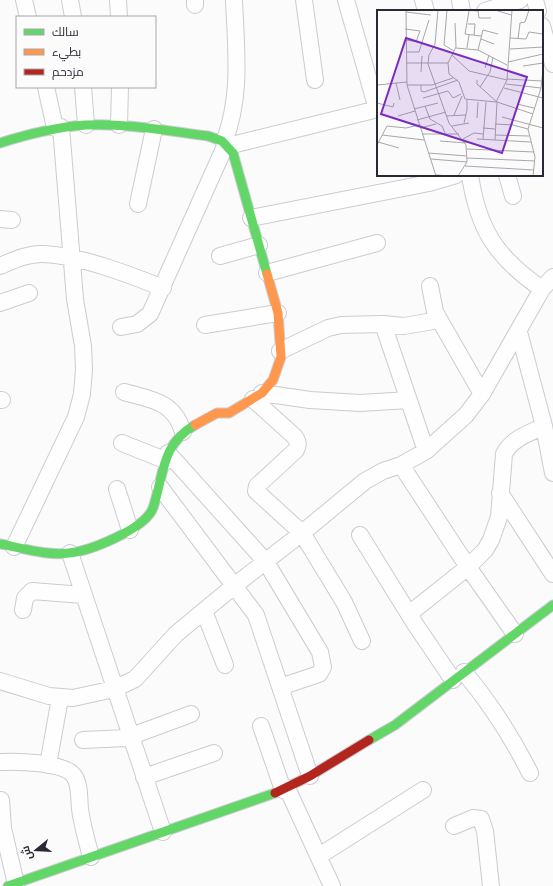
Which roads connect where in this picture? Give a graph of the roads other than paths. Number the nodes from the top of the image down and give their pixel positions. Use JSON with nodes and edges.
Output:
{"nodes":[{"id":1,"x":24,"y":0,"type":"edge"},
{"id":2,"x":70,"y":0,"type":"edge"},
{"id":3,"x":118,"y":0,"type":"edge"},
{"id":4,"x":234,"y":0,"type":"edge"},
{"id":5,"x":304,"y":0,"type":"edge"},
{"id":6,"x":346,"y":0,"type":"edge"},
{"id":7,"x":423,"y":0,"type":"edge"},
{"id":8,"x":460,"y":0,"type":"edge"},
{"id":9,"x":520,"y":0,"type":"edge"},
{"id":10,"x":535,"y":0,"type":"edge"},
{"id":11,"x":426,"y":10,"type":"edge"},
{"id":12,"x":462,"y":10,"type":"edge"},
{"id":13,"x":488,"y":10,"type":"edge"},
{"id":14,"x":538,"y":10,"type":"edge"},
{"id":15,"x":28,"y":16,"type":"edge"},
{"id":16,"x":73,"y":16,"type":"edge"},
{"id":17,"x":119,"y":16,"type":"edge"},
{"id":18,"x":543,"y":29,"type":"edge"},
{"id":19,"x":553,"y":64,"type":"edge"},
{"id":20,"x":315,"y":80,"type":"dead end"},
{"id":21,"x":46,"y":88,"type":"edge"},
{"id":22,"x":83,"y":88,"type":"edge"},
{"id":23,"x":120,"y":88,"type":"edge"},
{"id":24,"x":377,"y":106,"type":"edge"},
{"id":25,"x":377,"y":109,"type":"edge"},
{"id":26,"x":86,"y":125,"type":"junction"},
{"id":27,"x":119,"y":125,"type":"junction"},
{"id":28,"x":58,"y":128,"type":"junction"},
{"id":29,"x":154,"y":129,"type":"junction"},
{"id":30,"x":0,"y":143,"type":"edge"},
{"id":31,"x":226,"y":144,"type":"junction"},
{"id":32,"x":449,"y":176,"type":"edge"},
{"id":33,"x":470,"y":176,"type":"edge"},
{"id":34,"x":507,"y":176,"type":"edge"},
{"id":35,"x":429,"y":179,"type":"edge"},
{"id":36,"x":513,"y":196,"type":"dead end"},
{"id":37,"x":138,"y":204,"type":"dead end"},
{"id":38,"x":251,"y":218,"type":"junction"},
{"id":39,"x":377,"y":244,"type":"dead end"},
{"id":40,"x":259,"y":245,"type":"junction"},
{"id":41,"x":220,"y":256,"type":"dead end"},
{"id":42,"x":72,"y":259,"type":"junction"},
{"id":43,"x":0,"y":266,"type":"edge"},
{"id":44,"x":267,"y":273,"type":"junction"},
{"id":45,"x":548,"y":283,"type":"edge"},
{"id":46,"x":430,"y":286,"type":"dead end"},
{"id":47,"x":163,"y":288,"type":"junction"},
{"id":48,"x":29,"y":294,"type":"dead end"},
{"id":49,"x":0,"y":303,"type":"edge"},
{"id":50,"x":278,"y":313,"type":"junction"},
{"id":51,"x":440,"y":320,"type":"junction"},
{"id":52,"x":382,"y":324,"type":"junction"},
{"id":53,"x":205,"y":325,"type":"dead end"},
{"id":54,"x":121,"y":327,"type":"dead end"},
{"id":55,"x":519,"y":332,"type":"junction"},
{"id":56,"x":280,"y":351,"type":"junction"},
{"id":57,"x":124,"y":392,"type":"dead end"},
{"id":58,"x":482,"y":394,"type":"junction"},
{"id":59,"x":258,"y":396,"type":"junction"},
{"id":60,"x":409,"y":400,"type":"junction"},
{"id":61,"x":544,"y":426,"type":"junction"},
{"id":62,"x":183,"y":432,"type":"junction"},
{"id":63,"x":122,"y":443,"type":"dead end"},
{"id":64,"x":426,"y":451,"type":"junction"},
{"id":65,"x":168,"y":457,"type":"junction"},
{"id":66,"x":401,"y":465,"type":"junction"},
{"id":67,"x":553,"y":473,"type":"edge"},
{"id":68,"x":160,"y":487,"type":"junction"},
{"id":69,"x":117,"y":489,"type":"dead end"},
{"id":70,"x":500,"y":493,"type":"junction"},
{"id":71,"x":130,"y":530,"type":"junction"},
{"id":72,"x":302,"y":533,"type":"junction"},
{"id":73,"x":360,"y":535,"type":"dead end"},
{"id":74,"x":7,"y":545,"type":"edge"},
{"id":75,"x":70,"y":553,"type":"junction"},
{"id":76,"x":266,"y":562,"type":"junction"},
{"id":77,"x":468,"y":567,"type":"junction"},
{"id":78,"x":553,"y":574,"type":"edge"},
{"id":79,"x":234,"y":586,"type":"junction"},
{"id":80,"x":83,"y":595,"type":"junction"},
{"id":81,"x":23,"y":610,"type":"dead end"},
{"id":82,"x":204,"y":611,"type":"junction"},
{"id":83,"x":551,"y":611,"type":"edge"},
{"id":84,"x":409,"y":614,"type":"junction"},
{"id":85,"x":515,"y":634,"type":"junction"},
{"id":86,"x":362,"y":641,"type":"dead end"},
{"id":87,"x":225,"y":665,"type":"dead end"},
{"id":88,"x":458,"y":676,"type":"junction"},
{"id":89,"x":0,"y":681,"type":"edge"},
{"id":90,"x":280,"y":687,"type":"junction"},
{"id":91,"x":114,"y":689,"type":"junction"},
{"id":92,"x":60,"y":698,"type":"junction"},
{"id":93,"x":191,"y":714,"type":"dead end"},
{"id":94,"x":261,"y":726,"type":"dead end"},
{"id":95,"x":130,"y":737,"type":"junction"},
{"id":96,"x":83,"y":740,"type":"dead end"},
{"id":97,"x":214,"y":753,"type":"dead end"},
{"id":98,"x":0,"y":762,"type":"edge"},
{"id":99,"x":48,"y":765,"type":"junction"},
{"id":100,"x":530,"y":773,"type":"dead end"},
{"id":101,"x":310,"y":776,"type":"junction"},
{"id":102,"x":144,"y":777,"type":"junction"},
{"id":103,"x":285,"y":789,"type":"junction"},
{"id":104,"x":423,"y":790,"type":"dead end"},
{"id":105,"x":1,"y":808,"type":"edge"},
{"id":106,"x":454,"y":826,"type":"dead end"},
{"id":107,"x":164,"y":832,"type":"junction"},
{"id":108,"x":319,"y":856,"type":"junction"},
{"id":109,"x":91,"y":857,"type":"junction"},
{"id":110,"x":12,"y":885,"type":"edge"},
{"id":111,"x":332,"y":886,"type":"edge"},
{"id":112,"x":491,"y":886,"type":"edge"}],
"edges":[{"from":1,"to":15,"type":"street"},
{"from":2,"to":16,"type":"street"},
{"from":3,"to":17,"type":"street"},
{"from":4,"to":31,"type":"street"},
{"from":5,"to":20,"type":"street"},
{"from":6,"to":24,"type":"street"},
{"from":7,"to":11,"type":"street"},
{"from":8,"to":12,"type":"street"},
{"from":9,"to":13,"type":"street"},
{"from":10,"to":14,"type":"street"},
{"from":18,"to":19,"type":"street"},
{"from":21,"to":28,"type":"street"},
{"from":22,"to":26,"type":"street"},
{"from":23,"to":27,"type":"street"},
{"from":25,"to":31,"type":"street"},
{"from":26,"to":27,"type":"street"},
{"from":26,"to":28,"type":"street"},
{"from":27,"to":29,"type":"street"},
{"from":28,"to":30,"type":"street"},
{"from":28,"to":42,"type":"street"},
{"from":29,"to":31,"type":"street"},
{"from":29,"to":37,"type":"street"},
{"from":31,"to":38,"type":"street"},
{"from":31,"to":47,"type":"street"},
{"from":32,"to":35,"type":"street"},
{"from":33,"to":45,"type":"street"},
{"from":34,"to":36,"type":"street"},
{"from":35,"to":38,"type":"street"},
{"from":38,"to":40,"type":"street"},
{"from":39,"to":44,"type":"street"},
{"from":40,"to":41,"type":"street"},
{"from":40,"to":44,"type":"street"},
{"from":42,"to":43,"type":"street"},
{"from":42,"to":47,"type":"street"},
{"from":42,"to":74,"type":"street"},
{"from":44,"to":50,"type":"street"},
{"from":45,"to":55,"type":"street"},
{"from":46,"to":51,"type":"street"},
{"from":47,"to":54,"type":"street"},
{"from":48,"to":49,"type":"street"},
{"from":50,"to":53,"type":"street"},
{"from":50,"to":56,"type":"street"},
{"from":51,"to":52,"type":"street"},
{"from":51,"to":58,"type":"street"},
{"from":52,"to":56,"type":"street"},
{"from":52,"to":60,"type":"street"},
{"from":55,"to":58,"type":"street"},
{"from":55,"to":61,"type":"street"},
{"from":56,"to":59,"type":"street"},
{"from":57,"to":62,"type":"street"},
{"from":58,"to":64,"type":"street"},
{"from":59,"to":60,"type":"street"},
{"from":59,"to":62,"type":"street"},
{"from":59,"to":72,"type":"street"},
{"from":60,"to":64,"type":"street"},
{"from":61,"to":67,"type":"street"},
{"from":61,"to":70,"type":"street"},
{"from":62,"to":65,"type":"street"},
{"from":63,"to":65,"type":"street"},
{"from":64,"to":66,"type":"street"},
{"from":65,"to":68,"type":"street"},
{"from":65,"to":76,"type":"street"},
{"from":66,"to":72,"type":"street"},
{"from":66,"to":77,"type":"street"},
{"from":68,"to":71,"type":"street"},
{"from":68,"to":79,"type":"street"},
{"from":69,"to":71,"type":"street"},
{"from":70,"to":77,"type":"street"},
{"from":70,"to":78,"type":"street"},
{"from":71,"to":75,"type":"street"},
{"from":72,"to":76,"type":"street"},
{"from":72,"to":86,"type":"street"},
{"from":73,"to":84,"type":"street"},
{"from":74,"to":75,"type":"street"},
{"from":75,"to":80,"type":"street"},
{"from":76,"to":79,"type":"street"},
{"from":76,"to":90,"type":"street"},
{"from":77,"to":84,"type":"street"},
{"from":77,"to":85,"type":"street"},
{"from":79,"to":82,"type":"street"},
{"from":79,"to":90,"type":"street"},
{"from":80,"to":81,"type":"street"},
{"from":80,"to":91,"type":"street"},
{"from":82,"to":87,"type":"street"},
{"from":82,"to":91,"type":"street"},
{"from":83,"to":85,"type":"street"},
{"from":84,"to":88,"type":"street"},
{"from":85,"to":88,"type":"street"},
{"from":88,"to":100,"type":"street"},
{"from":88,"to":101,"type":"street"},
{"from":89,"to":92,"type":"street"},
{"from":90,"to":101,"type":"street"},
{"from":91,"to":92,"type":"street"},
{"from":91,"to":95,"type":"street"},
{"from":92,"to":99,"type":"street"},
{"from":93,"to":95,"type":"street"},
{"from":94,"to":103,"type":"street"},
{"from":95,"to":96,"type":"street"},
{"from":95,"to":102,"type":"street"},
{"from":97,"to":102,"type":"street"},
{"from":98,"to":99,"type":"street"},
{"from":99,"to":109,"type":"street"},
{"from":101,"to":103,"type":"street"},
{"from":102,"to":107,"type":"street"},
{"from":103,"to":107,"type":"street"},
{"from":103,"to":108,"type":"street"},
{"from":104,"to":108,"type":"street"},
{"from":105,"to":110,"type":"street"},
{"from":106,"to":112,"type":"street"},
{"from":107,"to":109,"type":"street"},
{"from":108,"to":111,"type":"street"},
{"from":109,"to":110,"type":"street"}]}
